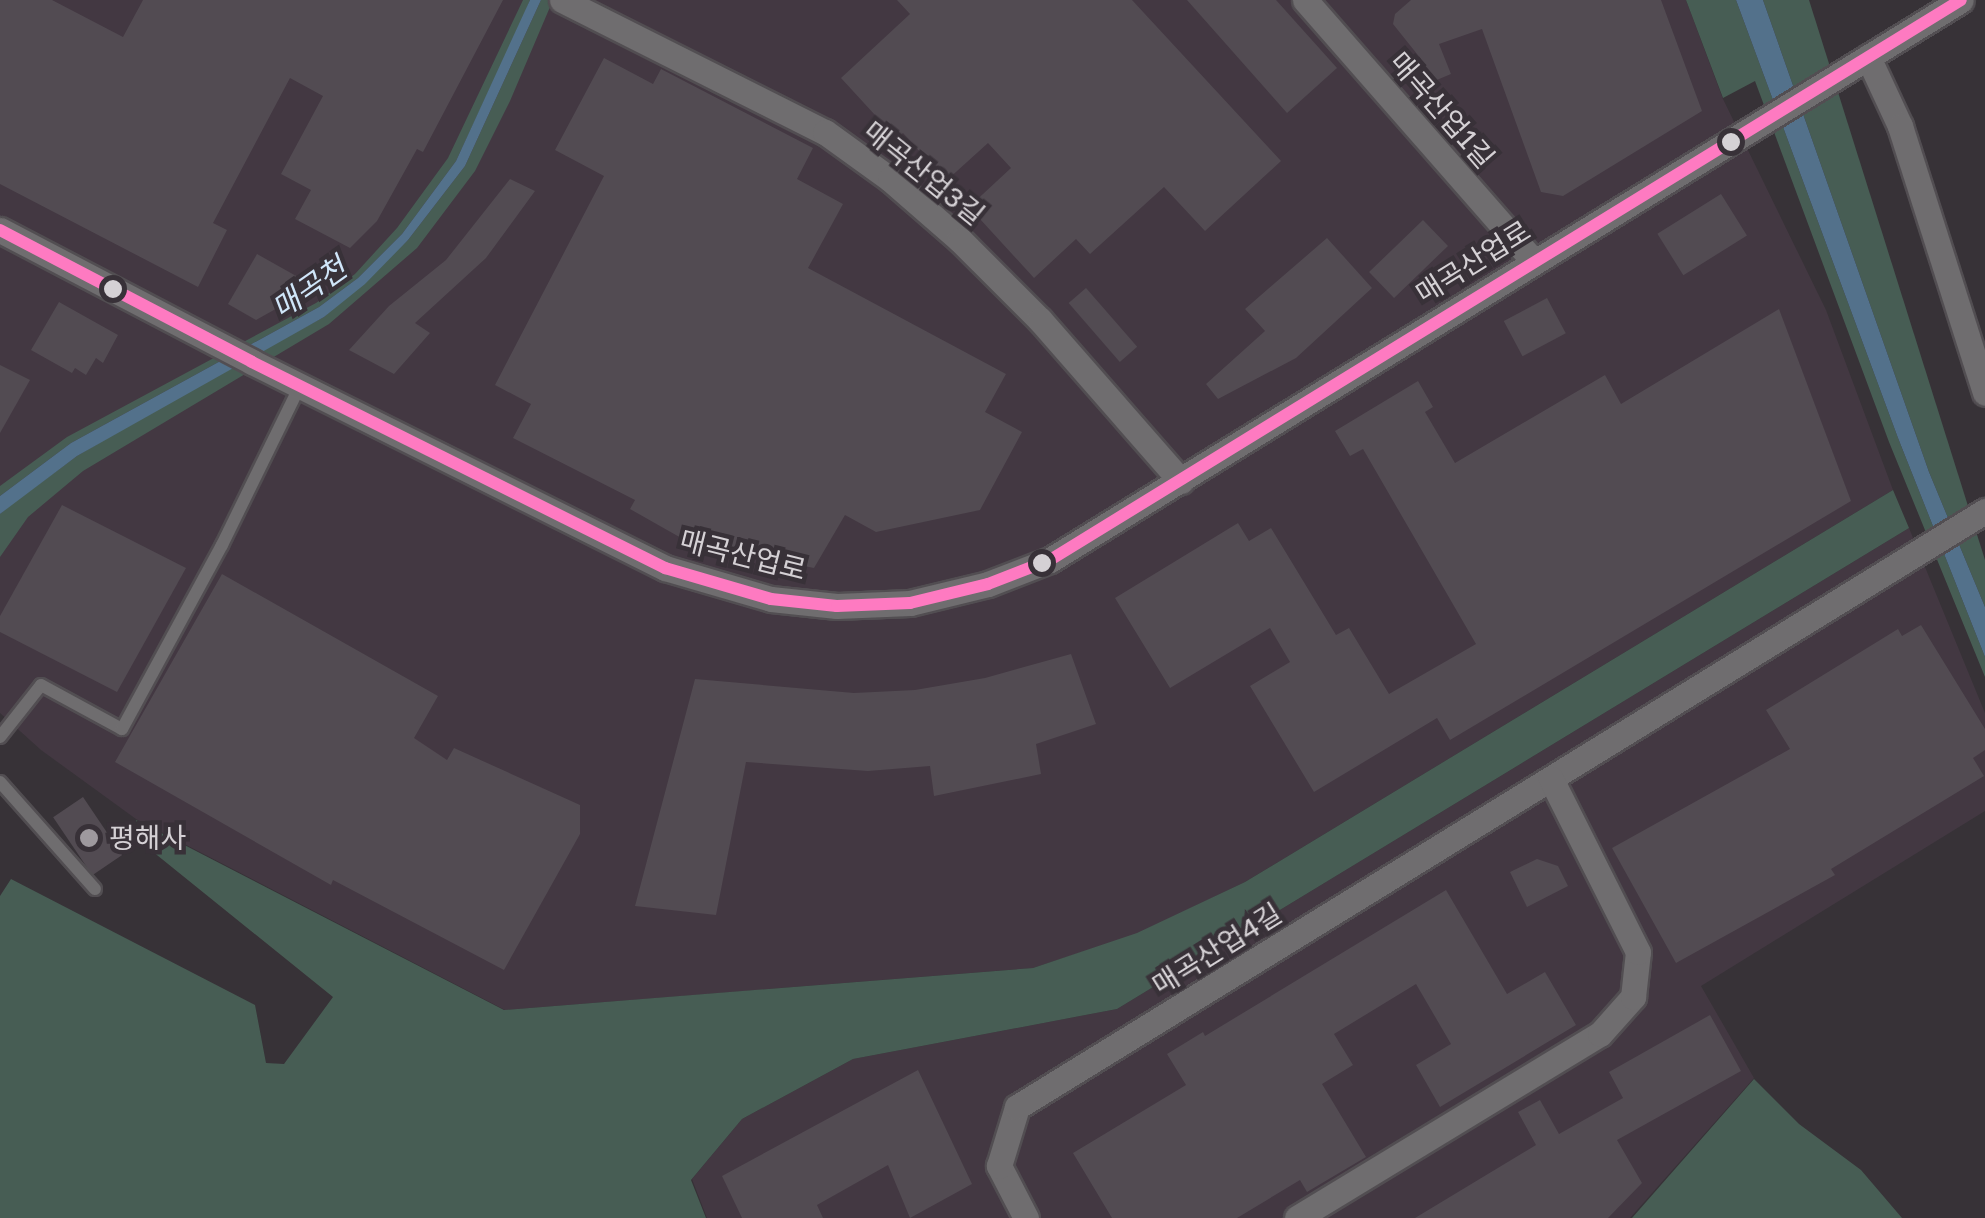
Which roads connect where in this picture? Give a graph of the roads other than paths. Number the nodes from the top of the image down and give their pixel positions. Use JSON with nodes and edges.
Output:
{"nodes":[{"id":1,"x":1305,"y":0,"type":"edge"},
{"id":2,"x":1961,"y":0,"type":"edge"},
{"id":3,"x":568,"y":3,"type":"edge"},
{"id":4,"x":1868,"y":57,"type":"junction"},
{"id":5,"x":0,"y":230,"type":"edge"},
{"id":6,"x":1534,"y":260,"type":"junction"},
{"id":7,"x":300,"y":386,"type":"junction"},
{"id":8,"x":1985,"y":393,"type":"edge"},
{"id":9,"x":1181,"y":481,"type":"junction"},
{"id":10,"x":1985,"y":511,"type":"edge"},
{"id":11,"x":0,"y":737,"type":"edge"},
{"id":12,"x":1551,"y":779,"type":"junction"},
{"id":13,"x":0,"y":782,"type":"edge"},
{"id":14,"x":95,"y":889,"type":"dead end"},
{"id":15,"x":1026,"y":1218,"type":"edge"},
{"id":16,"x":1297,"y":1218,"type":"edge"}],
"edges":[{"from":1,"to":6,"type":"street","name":"매곡산업1길"},
{"from":2,"to":4,"type":"street"},
{"from":3,"to":9,"type":"street","name":"매곡산업3길"},
{"from":4,"to":6,"type":"street","name":"매곡산업로"},
{"from":4,"to":8,"type":"street"},
{"from":5,"to":7,"type":"street","name":"매곡산업로"},
{"from":6,"to":9,"type":"street","name":"매곡산업로"},
{"from":7,"to":9,"type":"street","name":"매곡산업로"},
{"from":7,"to":11,"type":"lane"},
{"from":10,"to":12,"type":"street","name":"매곡산업4길"},
{"from":12,"to":15,"type":"street","name":"매곡산업4길"},
{"from":12,"to":16,"type":"street"},
{"from":13,"to":14,"type":"lane"}]}
